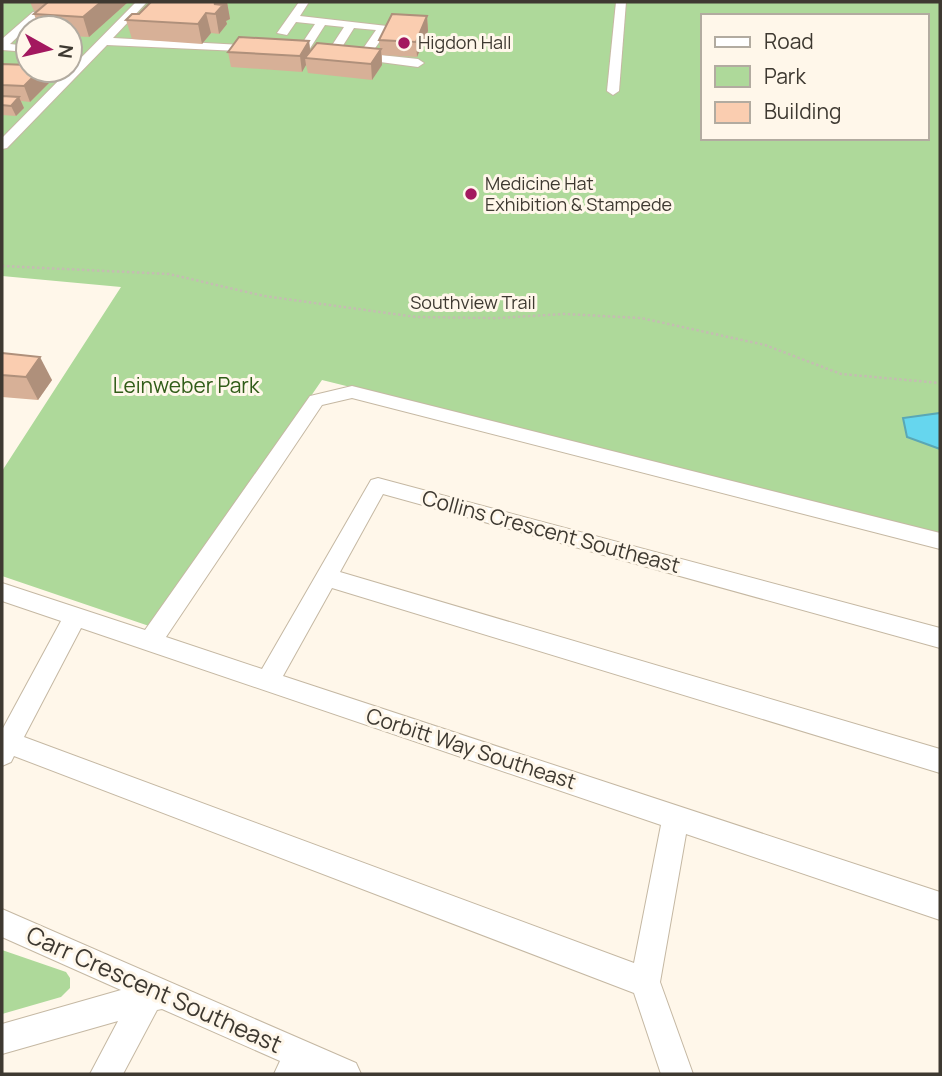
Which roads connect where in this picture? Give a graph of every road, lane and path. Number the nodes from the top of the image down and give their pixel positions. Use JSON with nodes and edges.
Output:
{"nodes":[{"id":1,"x":142,"y":2,"type":"edge"},
{"id":2,"x":304,"y":2,"type":"edge"},
{"id":3,"x":621,"y":2,"type":"edge"},
{"id":4,"x":16,"y":13,"type":"dead end"},
{"id":5,"x":293,"y":18,"type":"junction"},
{"id":6,"x":323,"y":21,"type":"junction"},
{"id":7,"x":352,"y":23,"type":"junction"},
{"id":8,"x":283,"y":33,"type":"dead end"},
{"id":9,"x":104,"y":41,"type":"junction"},
{"id":10,"x":2,"y":46,"type":"edge"},
{"id":11,"x":277,"y":50,"type":"edge"},
{"id":12,"x":290,"y":50,"type":"edge"},
{"id":13,"x":303,"y":51,"type":"junction"},
{"id":14,"x":84,"y":52,"type":"edge"},
{"id":15,"x":93,"y":53,"type":"junction"},
{"id":16,"x":333,"y":53,"type":"junction"},
{"id":17,"x":363,"y":57,"type":"junction"},
{"id":18,"x":418,"y":63,"type":"dead end"},
{"id":19,"x":613,"y":91,"type":"dead end"},
{"id":20,"x":2,"y":145,"type":"edge"},
{"id":21,"x":2,"y":265,"type":"edge"},
{"id":22,"x":940,"y":383,"type":"edge"},
{"id":23,"x":940,"y":541,"type":"edge"},
{"id":24,"x":326,"y":577,"type":"junction"},
{"id":25,"x":2,"y":593,"type":"edge"},
{"id":26,"x":75,"y":617,"type":"junction"},
{"id":27,"x":940,"y":638,"type":"edge"},
{"id":28,"x":150,"y":642,"type":"junction"},
{"id":29,"x":268,"y":681,"type":"junction"},
{"id":30,"x":5,"y":749,"type":"edge"},
{"id":31,"x":940,"y":761,"type":"edge"},
{"id":32,"x":676,"y":818,"type":"junction"},
{"id":33,"x":940,"y":906,"type":"edge"},
{"id":34,"x":2,"y":923,"type":"edge"},
{"id":35,"x":645,"y":982,"type":"junction"},
{"id":36,"x":156,"y":996,"type":"junction"},
{"id":37,"x":2,"y":1039,"type":"edge"},
{"id":38,"x":294,"y":1064,"type":"edge"},
{"id":39,"x":106,"y":1074,"type":"edge"},
{"id":40,"x":345,"y":1074,"type":"edge"},
{"id":41,"x":677,"y":1074,"type":"edge"}],
"edges":[{"from":1,"to":9,"type":"street"},
{"from":2,"to":5,"type":"street"},
{"from":3,"to":19,"type":"street"},
{"from":4,"to":10,"type":"street"},
{"from":5,"to":6,"type":"street"},
{"from":5,"to":8,"type":"street"},
{"from":6,"to":7,"type":"street"},
{"from":6,"to":13,"type":"street"},
{"from":7,"to":16,"type":"street"},
{"from":7,"to":17,"type":"street"},
{"from":9,"to":11,"type":"street"},
{"from":9,"to":15,"type":"street"},
{"from":12,"to":13,"type":"street"},
{"from":13,"to":16,"type":"street"},
{"from":14,"to":15,"type":"street"},
{"from":15,"to":20,"type":"street"},
{"from":16,"to":17,"type":"street"},
{"from":17,"to":18,"type":"street"},
{"from":21,"to":22,"type":"path","name":"Southview Trail"},
{"from":23,"to":28,"type":"street"},
{"from":24,"to":27,"type":"street","name":"Collins Crescent Southeast"},
{"from":24,"to":29,"type":"street","name":"Collins Crescent Southeast"},
{"from":24,"to":31,"type":"street"},
{"from":25,"to":26,"type":"street","name":"Corbitt Way Southeast"},
{"from":26,"to":28,"type":"street","name":"Corbitt Way Southeast"},
{"from":26,"to":30,"type":"street"},
{"from":28,"to":29,"type":"street","name":"Corbitt Way Southeast"},
{"from":29,"to":32,"type":"street","name":"Corbitt Way Southeast"},
{"from":30,"to":35,"type":"street"},
{"from":32,"to":33,"type":"street","name":"Corbitt Way Southeast"},
{"from":32,"to":35,"type":"street"},
{"from":34,"to":36,"type":"street","name":"Carr Crescent Southeast"},
{"from":35,"to":41,"type":"street"},
{"from":36,"to":37,"type":"street"},
{"from":36,"to":38,"type":"street","name":"Carr Crescent Southeast"},
{"from":36,"to":39,"type":"street"},
{"from":38,"to":40,"type":"street","name":"Carr Crescent Southeast"}]}
